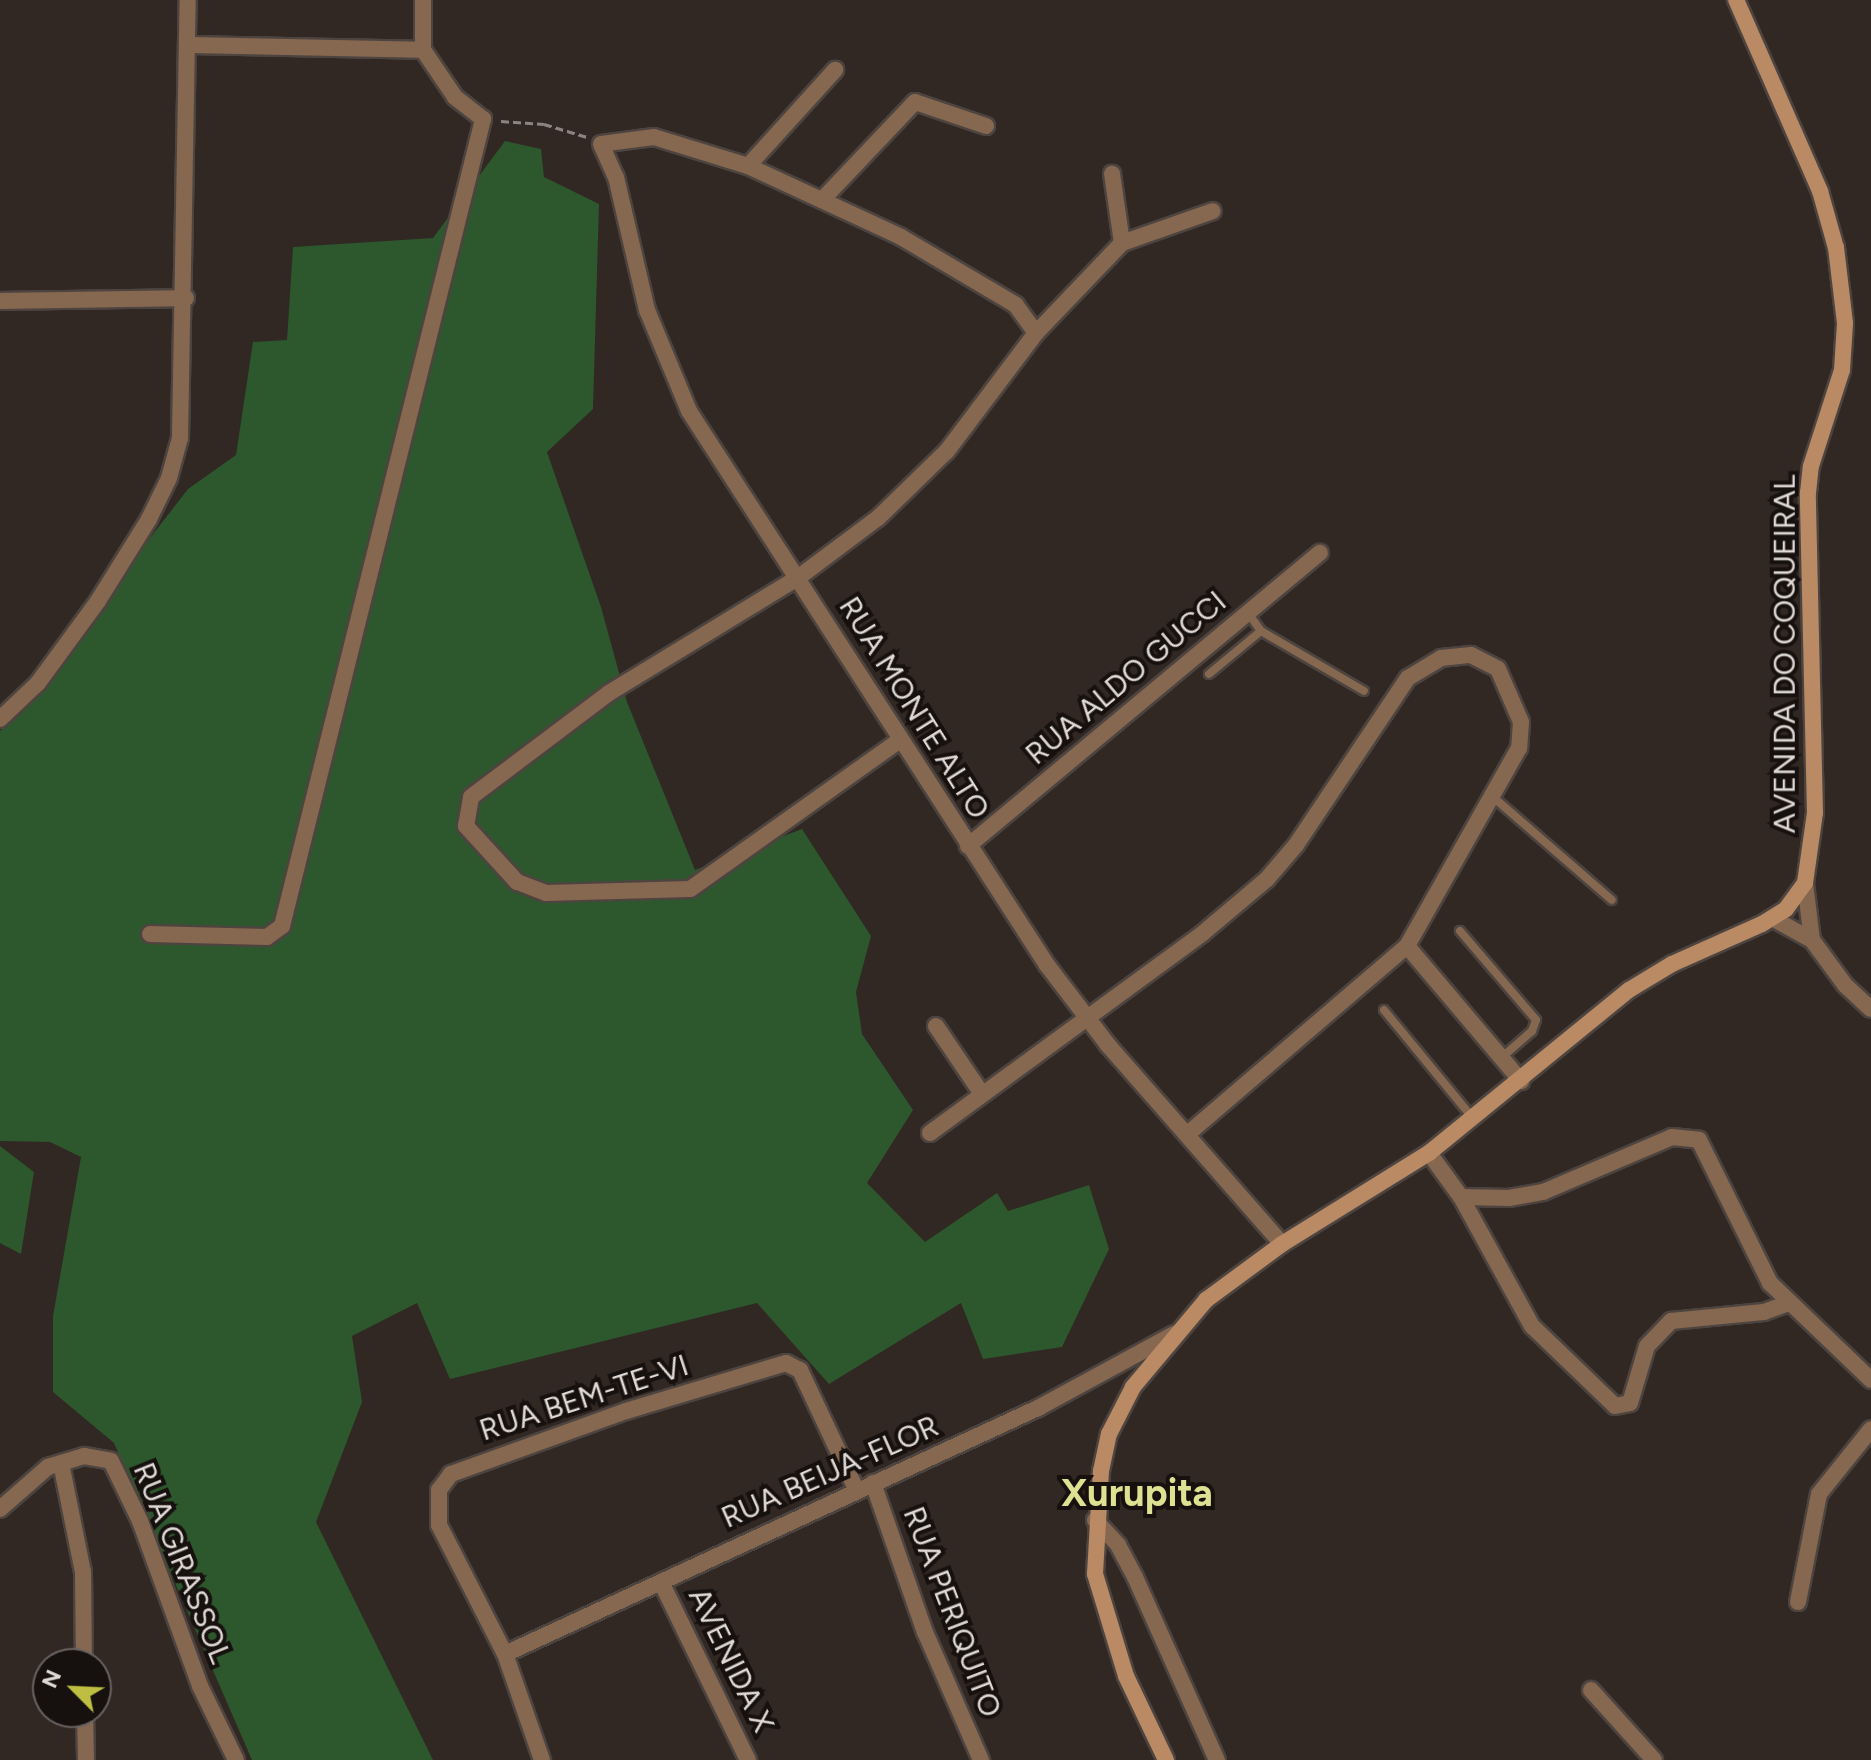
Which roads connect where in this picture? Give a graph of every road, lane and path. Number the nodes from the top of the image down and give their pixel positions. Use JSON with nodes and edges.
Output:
{"nodes":[{"id":1,"x":188,"y":0,"type":"edge"},
{"id":2,"x":423,"y":0,"type":"edge"},
{"id":3,"x":1736,"y":0,"type":"edge"},
{"id":4,"x":187,"y":45,"type":"junction"},
{"id":5,"x":423,"y":50,"type":"junction"},
{"id":6,"x":835,"y":70,"type":"dead end"},
{"id":7,"x":483,"y":119,"type":"junction"},
{"id":8,"x":986,"y":126,"type":"dead end"},
{"id":9,"x":601,"y":144,"type":"junction"},
{"id":10,"x":748,"y":166,"type":"junction"},
{"id":11,"x":1112,"y":174,"type":"dead end"},
{"id":12,"x":822,"y":200,"type":"junction"},
{"id":13,"x":1213,"y":211,"type":"dead end"},
{"id":14,"x":1122,"y":243,"type":"junction"},
{"id":15,"x":186,"y":298,"type":"junction"},
{"id":16,"x":0,"y":301,"type":"edge"},
{"id":17,"x":1036,"y":333,"type":"junction"},
{"id":18,"x":1320,"y":553,"type":"dead end"},
{"id":19,"x":799,"y":577,"type":"junction"},
{"id":20,"x":1248,"y":613,"type":"junction"},
{"id":21,"x":1261,"y":631,"type":"junction"},
{"id":22,"x":1209,"y":674,"type":"dead end"},
{"id":23,"x":1364,"y":691,"type":"dead end"},
{"id":24,"x":0,"y":719,"type":"edge"},
{"id":25,"x":900,"y":740,"type":"junction"},
{"id":26,"x":1493,"y":797,"type":"junction"},
{"id":27,"x":968,"y":846,"type":"junction"},
{"id":28,"x":1805,"y":883,"type":"junction"},
{"id":29,"x":1612,"y":900,"type":"dead end"},
{"id":30,"x":1772,"y":918,"type":"junction"},
{"id":31,"x":1460,"y":931,"type":"dead end"},
{"id":32,"x":150,"y":934,"type":"dead end"},
{"id":33,"x":1812,"y":940,"type":"junction"},
{"id":34,"x":1407,"y":946,"type":"junction"},
{"id":35,"x":1871,"y":1009,"type":"edge"},
{"id":36,"x":1384,"y":1010,"type":"dead end"},
{"id":37,"x":1087,"y":1017,"type":"junction"},
{"id":38,"x":936,"y":1026,"type":"dead end"},
{"id":39,"x":1501,"y":1058,"type":"junction"},
{"id":40,"x":1521,"y":1081,"type":"junction"},
{"id":41,"x":982,"y":1094,"type":"junction"},
{"id":42,"x":1473,"y":1119,"type":"junction"},
{"id":43,"x":930,"y":1133,"type":"dead end"},
{"id":44,"x":1188,"y":1134,"type":"junction"},
{"id":45,"x":1429,"y":1153,"type":"junction"},
{"id":46,"x":1461,"y":1197,"type":"junction"},
{"id":47,"x":1282,"y":1244,"type":"junction"},
{"id":48,"x":1789,"y":1303,"type":"junction"},
{"id":49,"x":1174,"y":1334,"type":"junction"},
{"id":50,"x":1871,"y":1380,"type":"edge"},
{"id":51,"x":1871,"y":1429,"type":"edge"},
{"id":52,"x":61,"y":1463,"type":"junction"},
{"id":53,"x":873,"y":1483,"type":"junction"},
{"id":54,"x":856,"y":1489,"type":"junction"},
{"id":55,"x":0,"y":1509,"type":"edge"},
{"id":56,"x":1095,"y":1520,"type":"junction"},
{"id":57,"x":662,"y":1584,"type":"junction"},
{"id":58,"x":1798,"y":1602,"type":"dead end"},
{"id":59,"x":84,"y":1648,"type":"edge"},
{"id":60,"x":505,"y":1654,"type":"junction"},
{"id":61,"x":1591,"y":1690,"type":"dead end"},
{"id":62,"x":85,"y":1728,"type":"edge"},
{"id":63,"x":86,"y":1760,"type":"edge"},
{"id":64,"x":236,"y":1760,"type":"edge"},
{"id":65,"x":542,"y":1760,"type":"edge"},
{"id":66,"x":748,"y":1760,"type":"edge"},
{"id":67,"x":981,"y":1760,"type":"edge"},
{"id":68,"x":1166,"y":1760,"type":"edge"},
{"id":69,"x":1217,"y":1760,"type":"edge"},
{"id":70,"x":1654,"y":1760,"type":"edge"}],
"edges":[{"from":1,"to":4,"type":"street"},
{"from":2,"to":5,"type":"street"},
{"from":3,"to":28,"type":"main road","name":"AVENIDA DO COQUEIRAL"},
{"from":4,"to":5,"type":"street"},
{"from":4,"to":15,"type":"street"},
{"from":5,"to":7,"type":"street"},
{"from":6,"to":10,"type":"street"},
{"from":7,"to":9,"type":"path"},
{"from":7,"to":32,"type":"street"},
{"from":8,"to":12,"type":"street"},
{"from":9,"to":10,"type":"street"},
{"from":9,"to":19,"type":"street","name":"RUA MONTE ALTO"},
{"from":10,"to":12,"type":"street"},
{"from":11,"to":14,"type":"street"},
{"from":12,"to":17,"type":"street"},
{"from":13,"to":14,"type":"street"},
{"from":14,"to":17,"type":"street"},
{"from":15,"to":16,"type":"street"},
{"from":15,"to":24,"type":"street"},
{"from":17,"to":19,"type":"street"},
{"from":18,"to":20,"type":"street","name":"RUA ALDO GUCCI"},
{"from":19,"to":25,"type":"street","name":"RUA MONTE ALTO"},
{"from":19,"to":25,"type":"street"},
{"from":20,"to":21,"type":"lane"},
{"from":20,"to":27,"type":"street","name":"RUA ALDO GUCCI"},
{"from":21,"to":22,"type":"lane"},
{"from":21,"to":23,"type":"lane"},
{"from":25,"to":27,"type":"street","name":"RUA MONTE ALTO"},
{"from":26,"to":29,"type":"lane"},
{"from":26,"to":34,"type":"street"},
{"from":26,"to":37,"type":"street"},
{"from":27,"to":37,"type":"street","name":"RUA MONTE ALTO"},
{"from":28,"to":30,"type":"main road"},
{"from":28,"to":33,"type":"street"},
{"from":30,"to":33,"type":"street"},
{"from":30,"to":40,"type":"main road"},
{"from":31,"to":39,"type":"lane"},
{"from":33,"to":35,"type":"street"},
{"from":34,"to":39,"type":"street"},
{"from":34,"to":44,"type":"street"},
{"from":36,"to":42,"type":"lane"},
{"from":37,"to":41,"type":"street"},
{"from":37,"to":44,"type":"street","name":"RUA MONTE ALTO"},
{"from":38,"to":41,"type":"street"},
{"from":39,"to":40,"type":"street"},
{"from":40,"to":42,"type":"main road"},
{"from":41,"to":43,"type":"street"},
{"from":42,"to":45,"type":"main road"},
{"from":44,"to":47,"type":"street","name":"RUA MONTE ALTO"},
{"from":45,"to":46,"type":"street"},
{"from":45,"to":47,"type":"main road"},
{"from":46,"to":48,"type":"street"},
{"from":46,"to":48,"type":"street"},
{"from":47,"to":49,"type":"main road"},
{"from":48,"to":50,"type":"street"},
{"from":49,"to":53,"type":"street","name":"RUA BEIJA-FLOR"},
{"from":49,"to":56,"type":"main road"},
{"from":51,"to":58,"type":"street"},
{"from":52,"to":55,"type":"street","name":"RUA GIRASSOL"},
{"from":52,"to":59,"type":"street"},
{"from":52,"to":64,"type":"street","name":"RUA GIRASSOL"},
{"from":53,"to":54,"type":"street","name":"RUA BEIJA-FLOR"},
{"from":53,"to":67,"type":"street","name":"RUA PERIQUITO"},
{"from":54,"to":57,"type":"street","name":"RUA BEIJA-FLOR"},
{"from":54,"to":60,"type":"street","name":"RUA BEM-TE-VI"},
{"from":56,"to":68,"type":"main road"},
{"from":56,"to":69,"type":"street"},
{"from":57,"to":60,"type":"street","name":"RUA BEIJA-FLOR"},
{"from":57,"to":66,"type":"street","name":"AVENIDA X"},
{"from":60,"to":65,"type":"street","name":"RUA BEM-TE-VI"},
{"from":61,"to":70,"type":"street"},
{"from":62,"to":63,"type":"street"}]}
